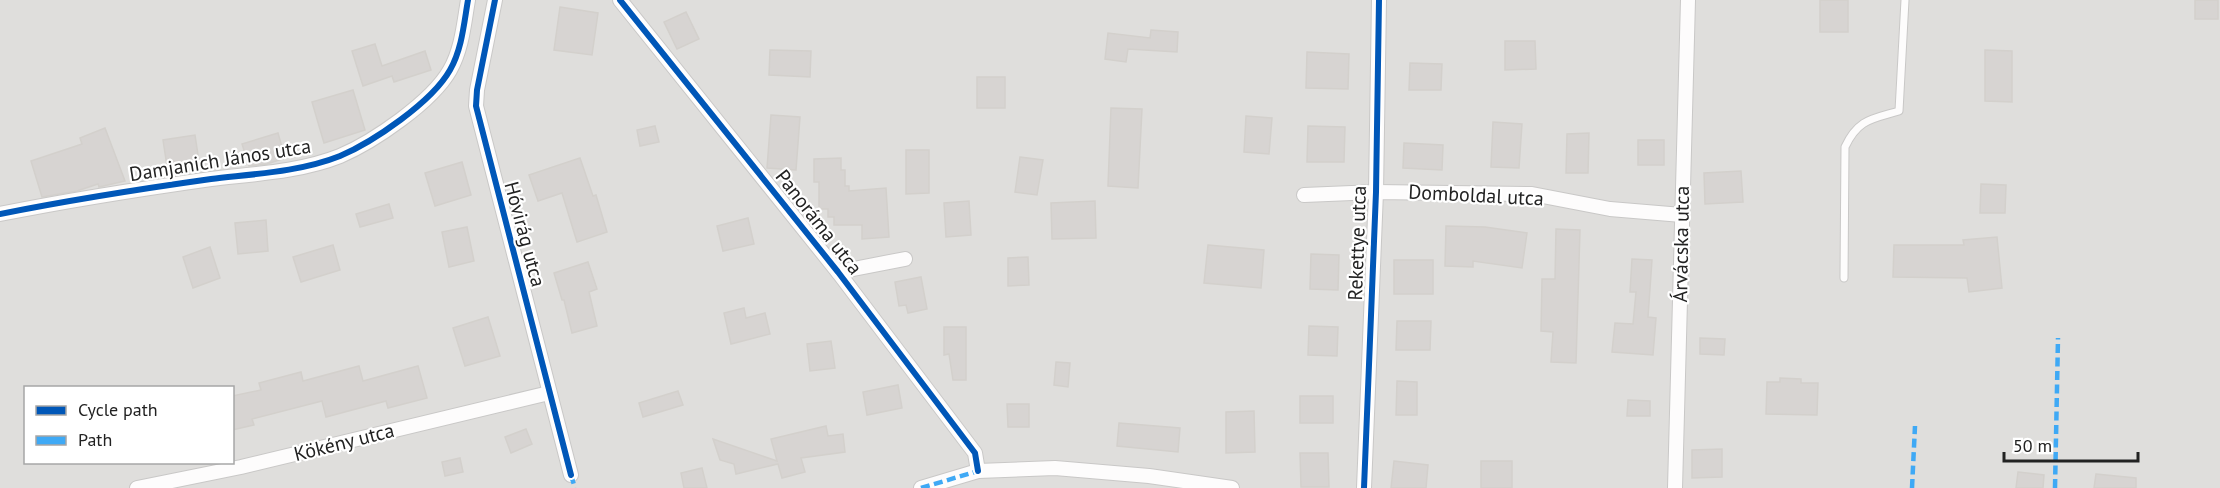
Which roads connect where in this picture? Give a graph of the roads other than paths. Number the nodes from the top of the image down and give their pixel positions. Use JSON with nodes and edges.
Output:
{"nodes":[{"id":1,"x":468,"y":0,"type":"edge"},
{"id":2,"x":495,"y":0,"type":"edge"},
{"id":3,"x":620,"y":0,"type":"edge"},
{"id":4,"x":1378,"y":0,"type":"edge"},
{"id":5,"x":1688,"y":0,"type":"edge"},
{"id":6,"x":1905,"y":0,"type":"edge"},
{"id":7,"x":1376,"y":192,"type":"junction"},
{"id":8,"x":1304,"y":195,"type":"dead end"},
{"id":9,"x":0,"y":213,"type":"edge"},
{"id":10,"x":1682,"y":215,"type":"junction"},
{"id":11,"x":905,"y":259,"type":"dead end"},
{"id":12,"x":838,"y":272,"type":"junction"},
{"id":13,"x":1844,"y":278,"type":"dead end"},
{"id":14,"x":549,"y":393,"type":"junction"},
{"id":15,"x":978,"y":471,"type":"junction"},
{"id":16,"x":571,"y":475,"type":"dead end"},
{"id":17,"x":137,"y":488,"type":"edge"},
{"id":18,"x":921,"y":488,"type":"edge"},
{"id":19,"x":1232,"y":488,"type":"edge"},
{"id":20,"x":1364,"y":488,"type":"edge"},
{"id":21,"x":1675,"y":488,"type":"edge"}],
"edges":[{"from":1,"to":9,"type":"street","name":"Damjanich János utca"},
{"from":2,"to":14,"type":"street","name":"Hóvirág utca"},
{"from":3,"to":12,"type":"street","name":"Panoráma utca"},
{"from":4,"to":7,"type":"street","name":"Rekettye utca"},
{"from":5,"to":10,"type":"street","name":"Árvácska utca"},
{"from":6,"to":13,"type":"lane"},
{"from":7,"to":8,"type":"street","name":"Domboldal utca"},
{"from":7,"to":10,"type":"street","name":"Domboldal utca"},
{"from":7,"to":20,"type":"street","name":"Rekettye utca"},
{"from":10,"to":21,"type":"street","name":"Árvácska utca"},
{"from":11,"to":12,"type":"street","name":"Panoráma utca"},
{"from":12,"to":15,"type":"street","name":"Panoráma utca"},
{"from":14,"to":16,"type":"street","name":"Hóvirág utca"},
{"from":14,"to":17,"type":"street","name":"Kökény utca"},
{"from":15,"to":18,"type":"street"},
{"from":15,"to":19,"type":"street"}]}
